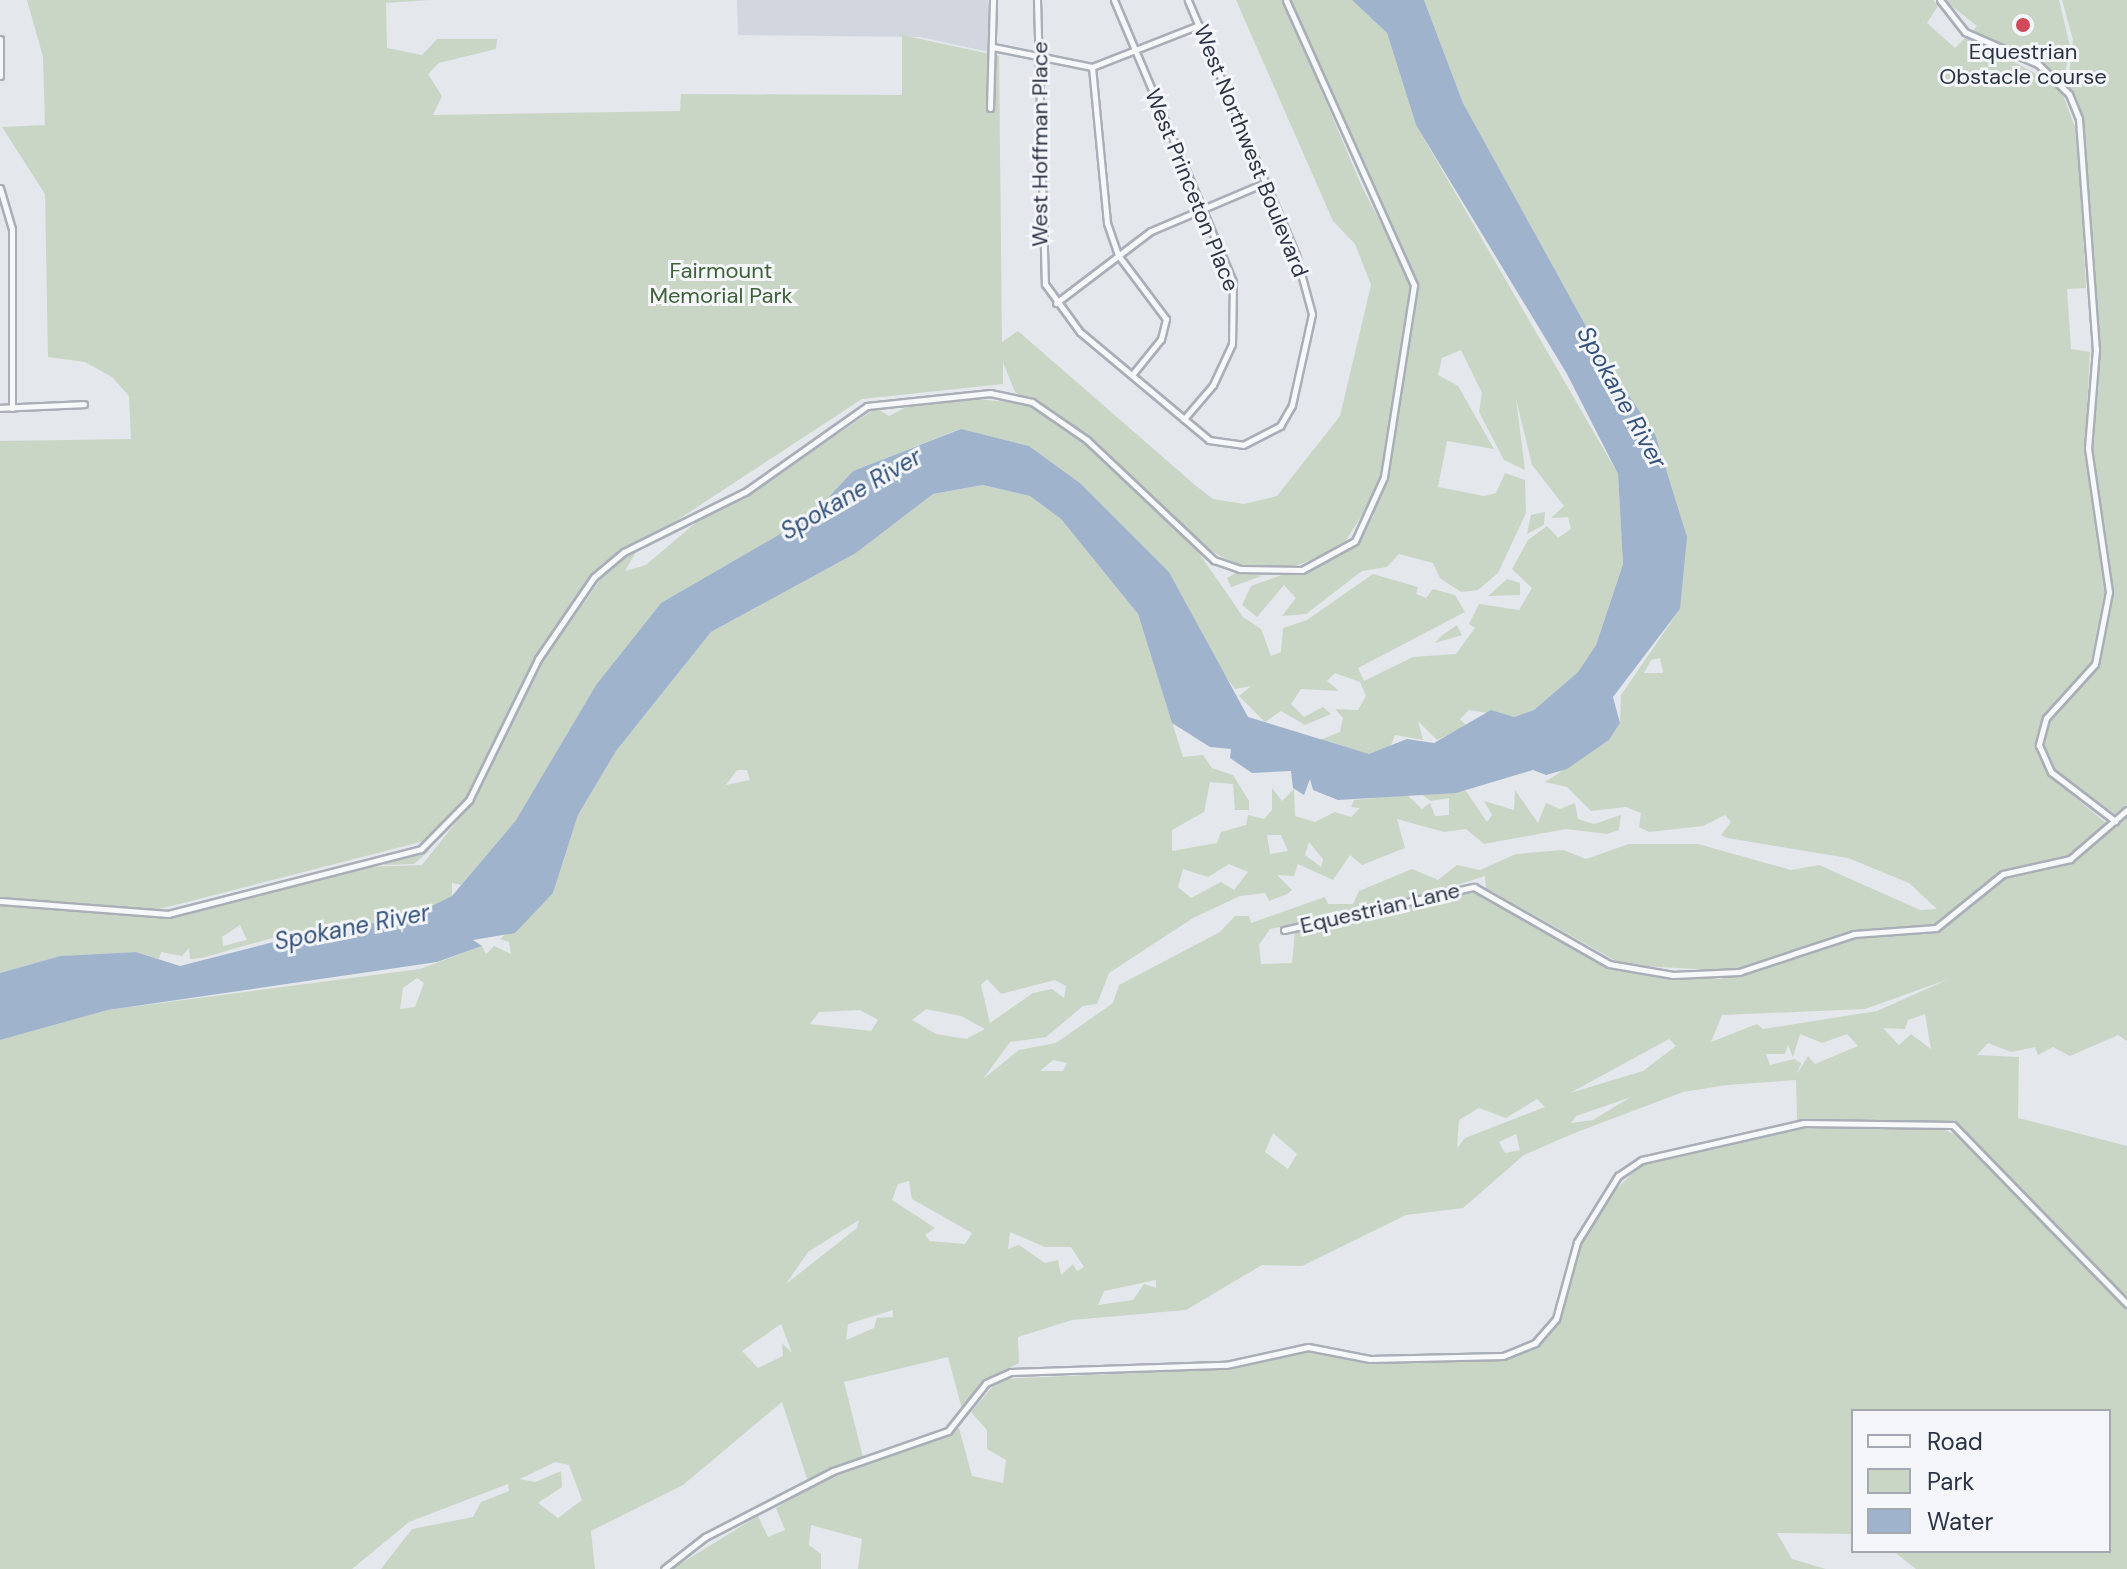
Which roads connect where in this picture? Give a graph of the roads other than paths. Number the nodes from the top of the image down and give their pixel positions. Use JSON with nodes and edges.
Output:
{"nodes":[{"id":1,"x":993,"y":0,"type":"edge"},
{"id":2,"x":1037,"y":0,"type":"edge"},
{"id":3,"x":1114,"y":0,"type":"edge"},
{"id":4,"x":1188,"y":0,"type":"edge"},
{"id":5,"x":1286,"y":0,"type":"edge"},
{"id":6,"x":1940,"y":0,"type":"edge"},
{"id":7,"x":1199,"y":25,"type":"junction"},
{"id":8,"x":0,"y":39,"type":"edge"},
{"id":9,"x":993,"y":47,"type":"junction"},
{"id":10,"x":1136,"y":51,"type":"junction"},
{"id":11,"x":1044,"y":60,"type":"junction"},
{"id":12,"x":1092,"y":67,"type":"junction"},
{"id":13,"x":1,"y":75,"type":"edge"},
{"id":14,"x":990,"y":108,"type":"dead end"},
{"id":15,"x":1264,"y":183,"type":"junction"},
{"id":16,"x":0,"y":188,"type":"edge"},
{"id":17,"x":1202,"y":210,"type":"junction"},
{"id":18,"x":1118,"y":255,"type":"junction"},
{"id":19,"x":1056,"y":303,"type":"junction"},
{"id":20,"x":1132,"y":375,"type":"junction"},
{"id":21,"x":84,"y":404,"type":"dead end"},
{"id":22,"x":0,"y":408,"type":"edge"},
{"id":23,"x":12,"y":408,"type":"junction"},
{"id":24,"x":1184,"y":419,"type":"junction"},
{"id":25,"x":2127,"y":810,"type":"edge"},
{"id":26,"x":2115,"y":821,"type":"junction"},
{"id":27,"x":0,"y":901,"type":"edge"},
{"id":28,"x":1284,"y":930,"type":"dead end"},
{"id":29,"x":2127,"y":1304,"type":"edge"},
{"id":30,"x":664,"y":1569,"type":"edge"}],
"edges":[{"from":1,"to":9,"type":"street"},
{"from":2,"to":11,"type":"street","name":"West Hoffman Place"},
{"from":3,"to":10,"type":"street","name":"West Princeton Place"},
{"from":4,"to":7,"type":"street","name":"West Northwest Boulevard"},
{"from":5,"to":27,"type":"street"},
{"from":6,"to":26,"type":"street"},
{"from":7,"to":10,"type":"street"},
{"from":7,"to":15,"type":"street","name":"West Northwest Boulevard"},
{"from":8,"to":13,"type":"street"},
{"from":9,"to":11,"type":"street"},
{"from":9,"to":14,"type":"street"},
{"from":10,"to":12,"type":"street"},
{"from":10,"to":17,"type":"street","name":"West Princeton Place"},
{"from":11,"to":12,"type":"street"},
{"from":11,"to":19,"type":"street","name":"West Hoffman Place"},
{"from":12,"to":18,"type":"street"},
{"from":15,"to":17,"type":"street"},
{"from":15,"to":24,"type":"street","name":"West Northwest Boulevard"},
{"from":16,"to":23,"type":"street"},
{"from":17,"to":18,"type":"street"},
{"from":17,"to":24,"type":"street","name":"West Princeton Place"},
{"from":18,"to":19,"type":"street"},
{"from":18,"to":20,"type":"street"},
{"from":19,"to":20,"type":"street","name":"West Hoffman Place"},
{"from":20,"to":24,"type":"street","name":"West Hoffman Place"},
{"from":21,"to":23,"type":"street"},
{"from":22,"to":23,"type":"street"},
{"from":25,"to":26,"type":"street","name":"Equestrian Lane"},
{"from":26,"to":28,"type":"street","name":"Equestrian Lane"},
{"from":29,"to":30,"type":"street"}]}
